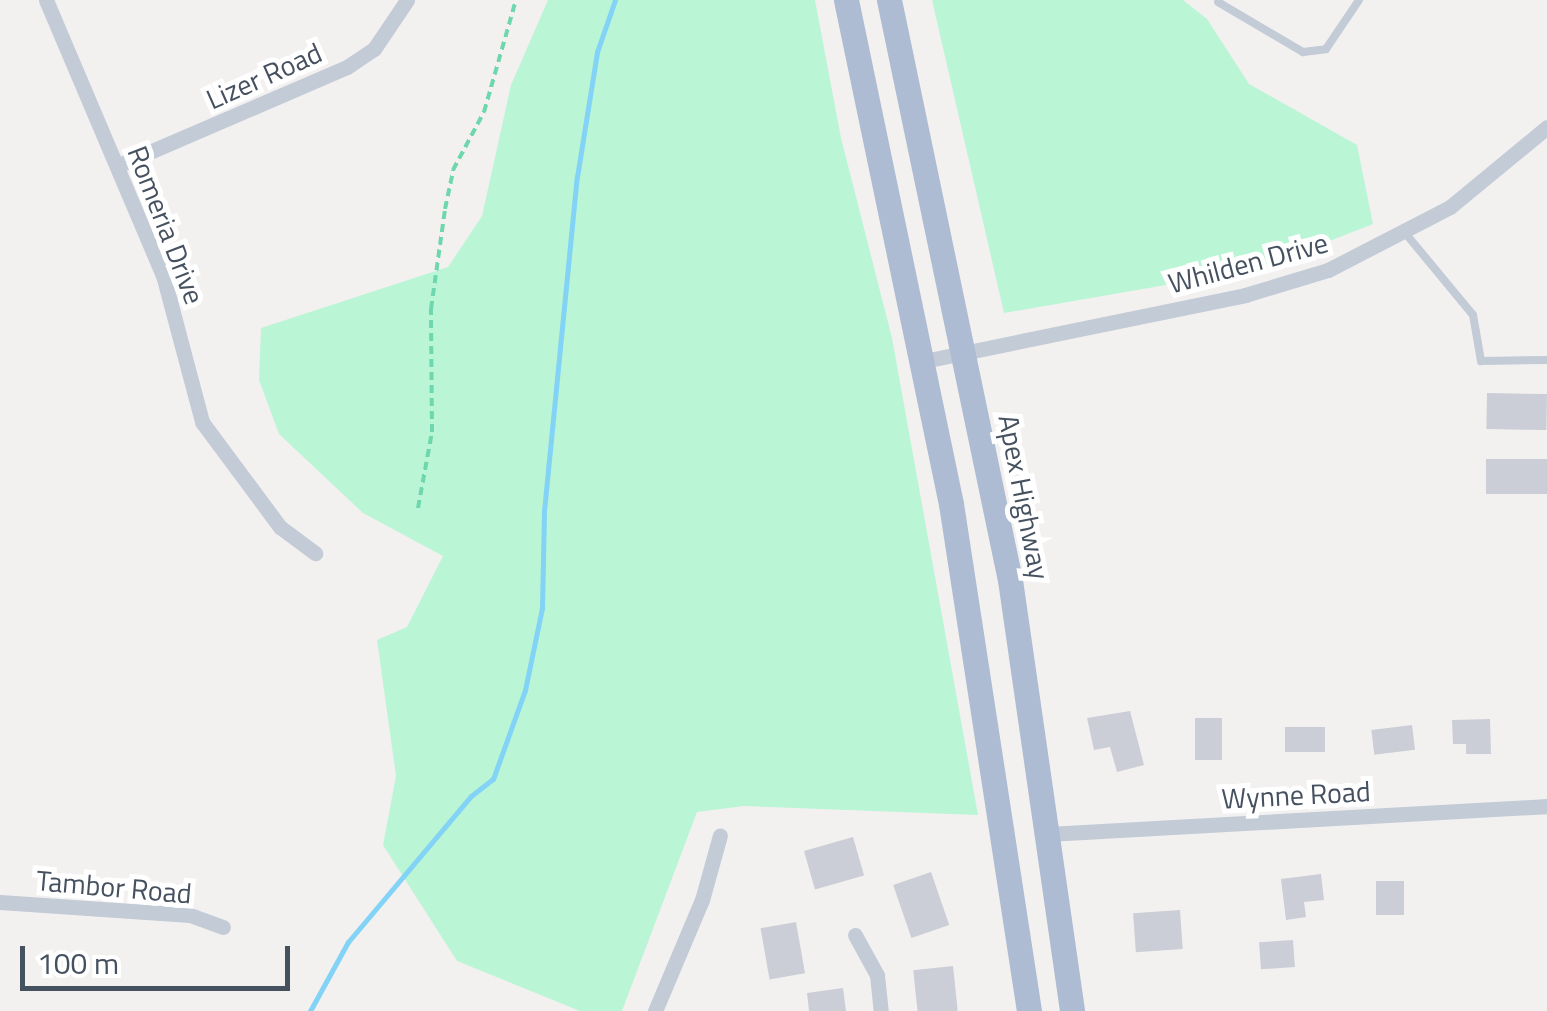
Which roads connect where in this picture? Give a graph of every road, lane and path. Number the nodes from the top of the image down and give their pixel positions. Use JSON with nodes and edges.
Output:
{"nodes":[{"id":1,"x":46,"y":0,"type":"edge"},
{"id":2,"x":407,"y":0,"type":"edge"},
{"id":3,"x":516,"y":0,"type":"edge"},
{"id":4,"x":846,"y":0,"type":"edge"},
{"id":5,"x":889,"y":0,"type":"edge"},
{"id":6,"x":1359,"y":0,"type":"edge"},
{"id":7,"x":1218,"y":2,"type":"dead end"},
{"id":8,"x":1547,"y":126,"type":"edge"},
{"id":9,"x":117,"y":166,"type":"junction"},
{"id":10,"x":1406,"y":234,"type":"junction"},
{"id":11,"x":965,"y":354,"type":"junction"},
{"id":12,"x":1547,"y":360,"type":"edge"},
{"id":13,"x":924,"y":361,"type":"junction"},
{"id":14,"x":418,"y":508,"type":"dead end"},
{"id":15,"x":315,"y":553,"type":"dead end"},
{"id":16,"x":1547,"y":806,"type":"edge"},
{"id":17,"x":1048,"y":834,"type":"junction"},
{"id":18,"x":720,"y":835,"type":"dead end"},
{"id":19,"x":0,"y":902,"type":"edge"},
{"id":20,"x":223,"y":927,"type":"dead end"},
{"id":21,"x":855,"y":936,"type":"dead end"},
{"id":22,"x":656,"y":1011,"type":"edge"},
{"id":23,"x":881,"y":1011,"type":"edge"},
{"id":24,"x":1029,"y":1011,"type":"edge"},
{"id":25,"x":1072,"y":1011,"type":"edge"}],
"edges":[{"from":1,"to":9,"type":"street","name":"Romeria Drive"},
{"from":2,"to":9,"type":"street","name":"Lizer Road"},
{"from":3,"to":14,"type":"path"},
{"from":4,"to":13,"type":"main road"},
{"from":5,"to":11,"type":"main road","name":"Apex Highway"},
{"from":6,"to":7,"type":"lane"},
{"from":8,"to":10,"type":"street","name":"Whilden Drive"},
{"from":9,"to":15,"type":"street","name":"Romeria Drive"},
{"from":10,"to":11,"type":"street","name":"Whilden Drive"},
{"from":10,"to":12,"type":"lane"},
{"from":11,"to":13,"type":"street","name":"Whilden Drive"},
{"from":11,"to":17,"type":"main road","name":"Apex Highway"},
{"from":13,"to":24,"type":"main road"},
{"from":16,"to":17,"type":"street","name":"Wynne Road"},
{"from":17,"to":25,"type":"main road","name":"Apex Highway"},
{"from":18,"to":22,"type":"street"},
{"from":19,"to":20,"type":"street","name":"Tambor Road"},
{"from":21,"to":23,"type":"street"}]}
